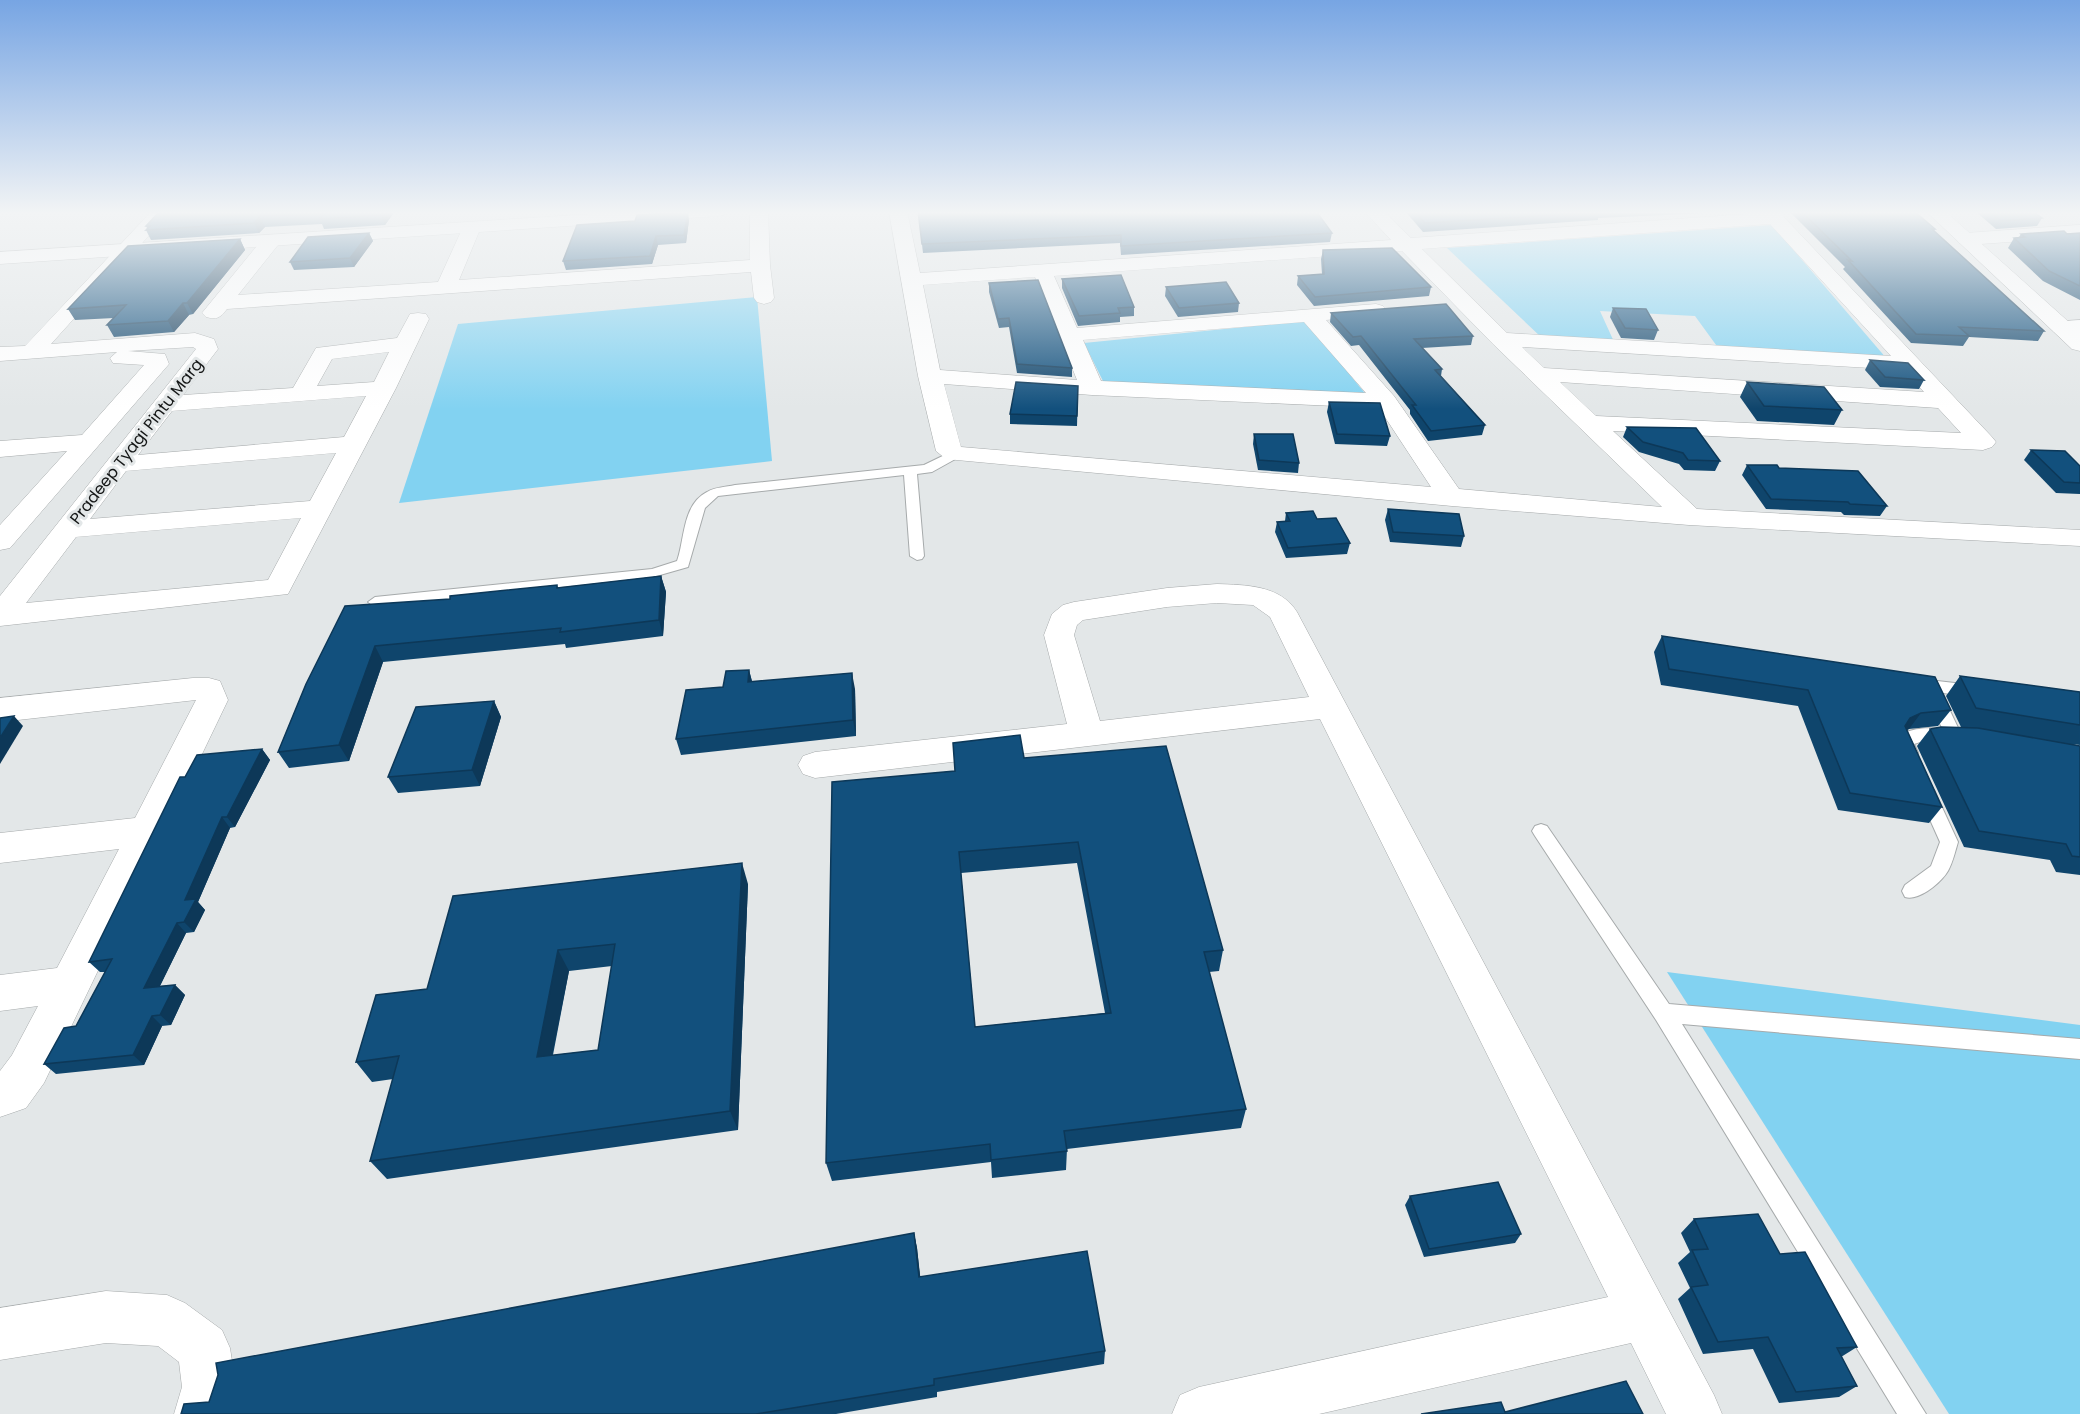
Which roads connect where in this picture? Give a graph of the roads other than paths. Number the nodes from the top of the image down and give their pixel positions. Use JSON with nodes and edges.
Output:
{"nodes":[{"id":1,"x":101,"y":277,"type":"edge"},
{"id":2,"x":242,"y":277,"type":"edge"},
{"id":3,"x":450,"y":277,"type":"edge"},
{"id":4,"x":589,"y":277,"type":"edge"},
{"id":5,"x":761,"y":277,"type":"edge"},
{"id":6,"x":910,"y":277,"type":"edge"},
{"id":7,"x":950,"y":277,"type":"edge"},
{"id":8,"x":1045,"y":277,"type":"edge"},
{"id":9,"x":1440,"y":277,"type":"edge"},
{"id":10,"x":1830,"y":277,"type":"edge"},
{"id":11,"x":2011,"y":277,"type":"edge"},
{"id":12,"x":911,"y":280,"type":"junction"},
{"id":13,"x":446,"y":287,"type":"junction"},
{"id":14,"x":764,"y":298,"type":"dead end"},
{"id":15,"x":1465,"y":302,"type":"junction"},
{"id":16,"x":1441,"y":304,"type":"edge"},
{"id":17,"x":1393,"y":308,"type":"edge"},
{"id":18,"x":1309,"y":315,"type":"junction"},
{"id":19,"x":418,"y":319,"type":"dead end"},
{"id":20,"x":2071,"y":327,"type":"edge"},
{"id":21,"x":1068,"y":335,"type":"junction"},
{"id":22,"x":1501,"y":339,"type":"junction"},
{"id":23,"x":405,"y":344,"type":"junction"},
{"id":24,"x":2080,"y":344,"type":"edge"},
{"id":25,"x":31,"y":352,"type":"junction"},
{"id":26,"x":0,"y":354,"type":"edge"},
{"id":27,"x":1911,"y":364,"type":"junction"},
{"id":28,"x":0,"y":367,"type":"edge"},
{"id":29,"x":1538,"y":374,"type":"junction"},
{"id":30,"x":930,"y":376,"type":"junction"},
{"id":31,"x":384,"y":388,"type":"junction"},
{"id":32,"x":1092,"y":388,"type":"junction"},
{"id":33,"x":301,"y":394,"type":"junction"},
{"id":34,"x":1386,"y":401,"type":"junction"},
{"id":35,"x":1945,"y":401,"type":"junction"},
{"id":36,"x":164,"y":404,"type":"junction"},
{"id":37,"x":1590,"y":423,"type":"junction"},
{"id":38,"x":86,"y":442,"type":"junction"},
{"id":39,"x":354,"y":444,"type":"junction"},
{"id":40,"x":0,"y":449,"type":"edge"},
{"id":41,"x":955,"y":454,"type":"junction"},
{"id":42,"x":118,"y":464,"type":"junction"},
{"id":43,"x":910,"y":471,"type":"junction"},
{"id":44,"x":1452,"y":498,"type":"junction"},
{"id":45,"x":321,"y":508,"type":"junction"},
{"id":46,"x":1689,"y":517,"type":"junction"},
{"id":47,"x":67,"y":529,"type":"junction"},
{"id":48,"x":2080,"y":538,"type":"edge"},
{"id":49,"x":0,"y":542,"type":"edge"},
{"id":50,"x":916,"y":556,"type":"dead end"},
{"id":51,"x":375,"y":602,"type":"edge"},
{"id":52,"x":5,"y":604,"type":"edge"},
{"id":53,"x":1908,"y":683,"type":"edge"},
{"id":54,"x":1931,"y":686,"type":"junction"},
{"id":55,"x":1988,"y":693,"type":"edge"},
{"id":56,"x":1332,"y":706,"type":"junction"},
{"id":57,"x":0,"y":710,"type":"edge"},
{"id":58,"x":1087,"y":735,"type":"junction"},
{"id":59,"x":815,"y":765,"type":"dead end"},
{"id":60,"x":147,"y":831,"type":"junction"},
{"id":61,"x":1541,"y":831,"type":"dead end"},
{"id":62,"x":0,"y":848,"type":"edge"},
{"id":63,"x":1912,"y":891,"type":"dead end"},
{"id":64,"x":70,"y":984,"type":"junction"},
{"id":65,"x":0,"y":993,"type":"edge"},
{"id":66,"x":1663,"y":1013,"type":"junction"},
{"id":67,"x":2080,"y":1049,"type":"edge"},
{"id":68,"x":0,"y":1096,"type":"edge"},
{"id":69,"x":1643,"y":1315,"type":"junction"},
{"id":70,"x":0,"y":1334,"type":"edge"},
{"id":71,"x":201,"y":1414,"type":"edge"},
{"id":72,"x":1199,"y":1414,"type":"edge"},
{"id":73,"x":1695,"y":1414,"type":"edge"},
{"id":74,"x":1912,"y":1414,"type":"edge"}],
"edges":[{"from":1,"to":25,"type":"street"},
{"from":2,"to":13,"type":"street"},
{"from":3,"to":13,"type":"street"},
{"from":4,"to":13,"type":"street"},
{"from":5,"to":14,"type":"street"},
{"from":6,"to":12,"type":"street"},
{"from":7,"to":12,"type":"street"},
{"from":8,"to":21,"type":"street"},
{"from":9,"to":15,"type":"street"},
{"from":10,"to":27,"type":"street"},
{"from":11,"to":20,"type":"street"},
{"from":12,"to":30,"type":"street"},
{"from":15,"to":16,"type":"street"},
{"from":15,"to":22,"type":"street"},
{"from":17,"to":18,"type":"street"},
{"from":18,"to":21,"type":"street"},
{"from":18,"to":34,"type":"street"},
{"from":19,"to":23,"type":"street"},
{"from":20,"to":24,"type":"street"},
{"from":21,"to":32,"type":"street"},
{"from":22,"to":27,"type":"street"},
{"from":22,"to":29,"type":"street"},
{"from":23,"to":31,"type":"street"},
{"from":23,"to":33,"type":"street"},
{"from":25,"to":26,"type":"street","name":"Pradeep Tyagi Pintu Marg"},
{"from":25,"to":36,"type":"street","name":"Pradeep Tyagi Pintu Marg"},
{"from":27,"to":35,"type":"street"},
{"from":28,"to":38,"type":"street"},
{"from":29,"to":35,"type":"street"},
{"from":29,"to":37,"type":"street"},
{"from":30,"to":32,"type":"street"},
{"from":30,"to":41,"type":"street"},
{"from":31,"to":33,"type":"street"},
{"from":31,"to":39,"type":"street"},
{"from":32,"to":34,"type":"street"},
{"from":33,"to":36,"type":"street"},
{"from":34,"to":44,"type":"street"},
{"from":35,"to":37,"type":"street"},
{"from":36,"to":42,"type":"street","name":"Pradeep Tyagi Pintu Marg"},
{"from":37,"to":46,"type":"street"},
{"from":38,"to":40,"type":"street"},
{"from":38,"to":49,"type":"street"},
{"from":39,"to":42,"type":"street"},
{"from":39,"to":45,"type":"street"},
{"from":41,"to":43,"type":"lane"},
{"from":41,"to":44,"type":"street"},
{"from":42,"to":47,"type":"street","name":"Pradeep Tyagi Pintu Marg"},
{"from":43,"to":50,"type":"lane"},
{"from":43,"to":51,"type":"lane"},
{"from":44,"to":46,"type":"street"},
{"from":45,"to":47,"type":"street"},
{"from":45,"to":52,"type":"street"},
{"from":46,"to":48,"type":"street"},
{"from":47,"to":52,"type":"street","name":"Pradeep Tyagi Pintu Marg"},
{"from":53,"to":54,"type":"lane"},
{"from":54,"to":55,"type":"lane"},
{"from":54,"to":63,"type":"lane"},
{"from":56,"to":58,"type":"street"},
{"from":56,"to":58,"type":"street"},
{"from":56,"to":69,"type":"street"},
{"from":57,"to":60,"type":"street"},
{"from":58,"to":59,"type":"street"},
{"from":60,"to":62,"type":"street"},
{"from":60,"to":64,"type":"street"},
{"from":61,"to":66,"type":"lane"},
{"from":64,"to":65,"type":"street"},
{"from":64,"to":68,"type":"street"},
{"from":66,"to":67,"type":"lane"},
{"from":66,"to":74,"type":"lane"},
{"from":69,"to":72,"type":"street"},
{"from":69,"to":73,"type":"street"},
{"from":70,"to":71,"type":"street"}]}
